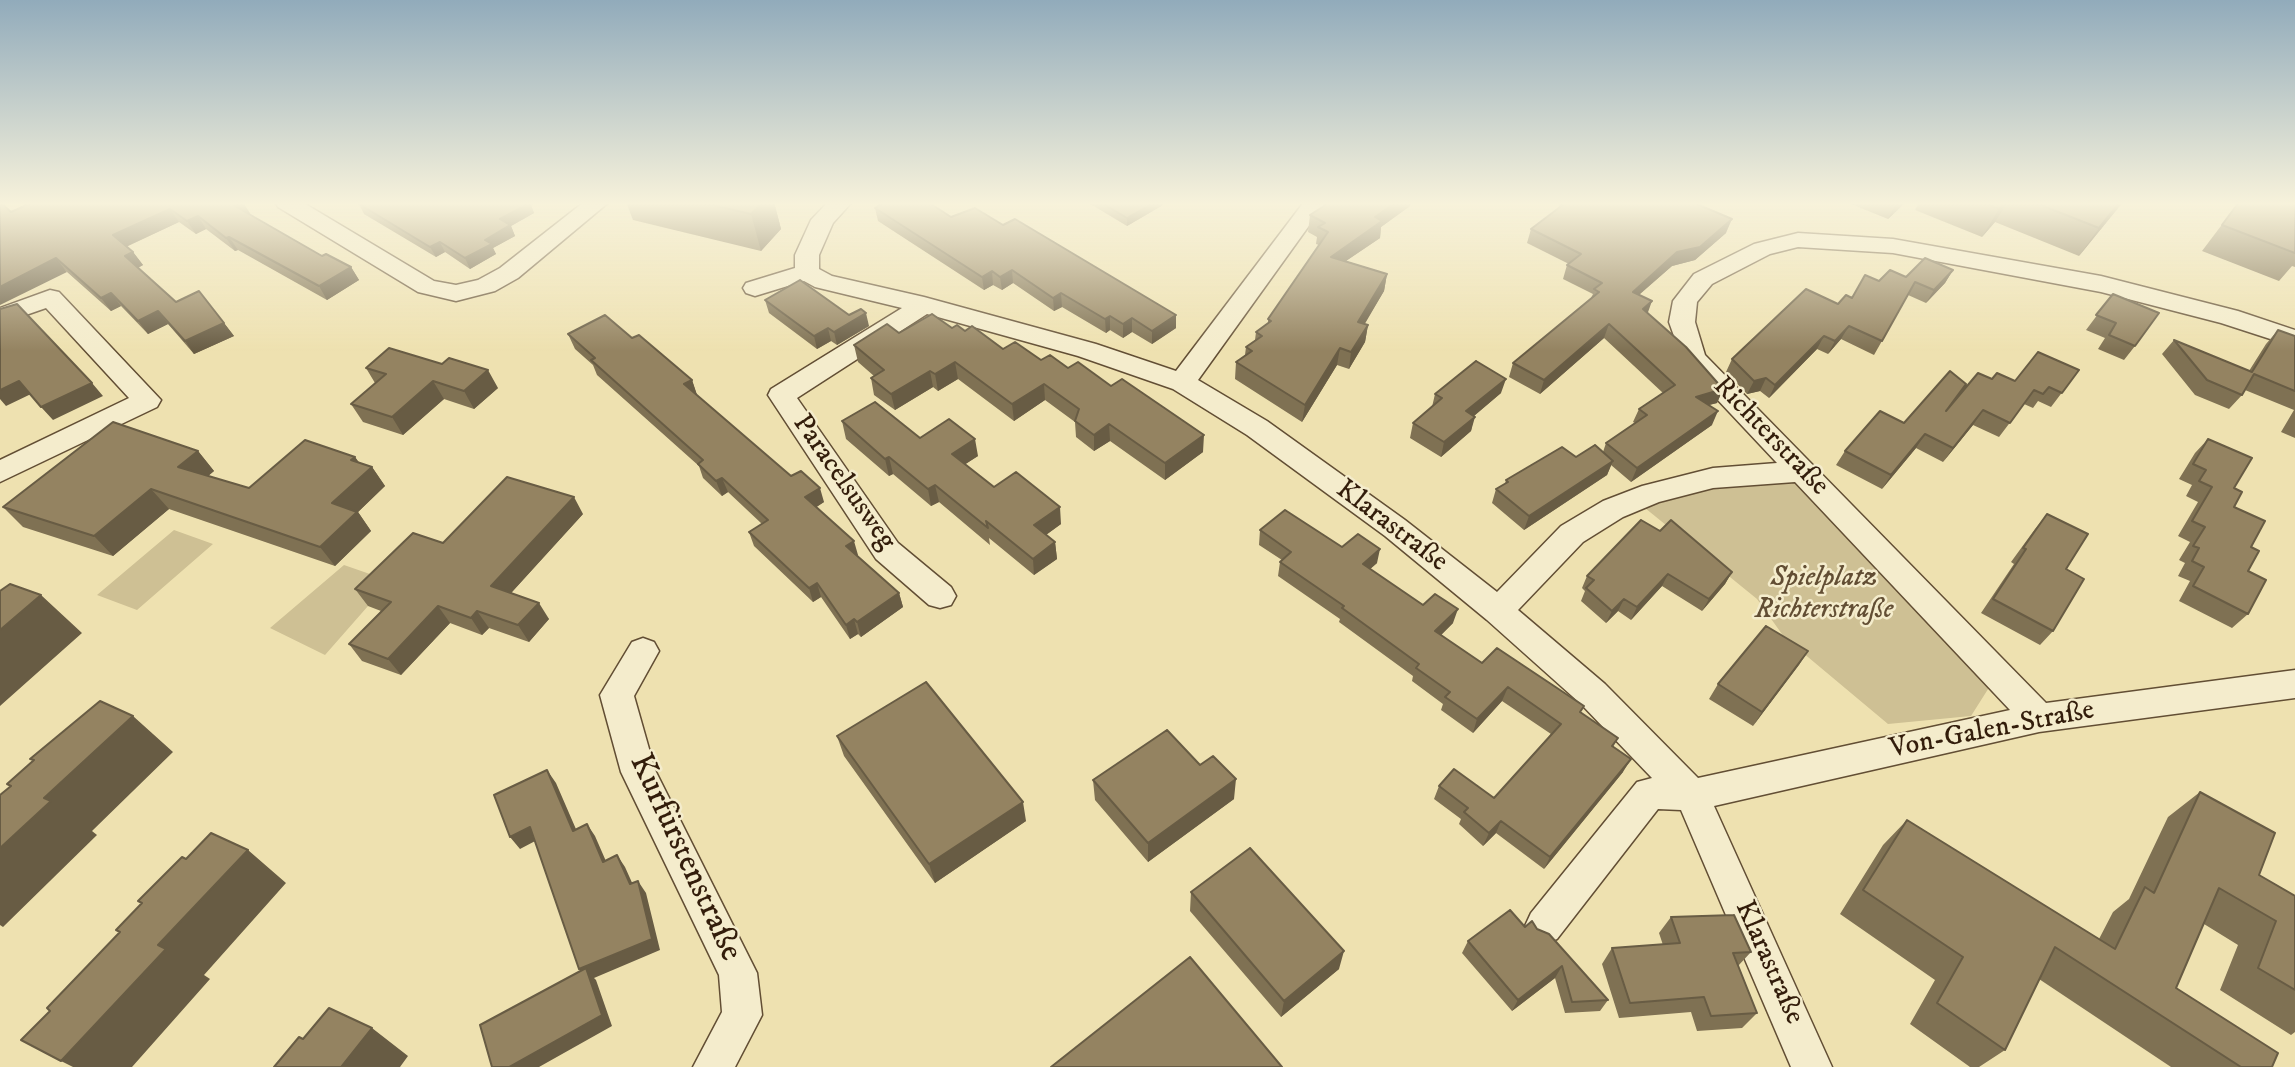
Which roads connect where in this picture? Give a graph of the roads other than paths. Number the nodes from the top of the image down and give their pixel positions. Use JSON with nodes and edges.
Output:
{"nodes":[{"id":1,"x":369,"y":252,"type":"edge"},
{"id":2,"x":536,"y":252,"type":"edge"},
{"id":3,"x":808,"y":252,"type":"edge"},
{"id":4,"x":1278,"y":252,"type":"edge"},
{"id":5,"x":1755,"y":252,"type":"edge"},
{"id":6,"x":1914,"y":252,"type":"edge"},
{"id":7,"x":807,"y":272,"type":"junction"},
{"id":8,"x":755,"y":288,"type":"dead end"},
{"id":9,"x":924,"y":305,"type":"junction"},
{"id":10,"x":2,"y":316,"type":"edge"},
{"id":11,"x":2295,"y":339,"type":"edge"},
{"id":12,"x":1182,"y":383,"type":"junction"},
{"id":13,"x":1803,"y":471,"type":"junction"},
{"id":14,"x":0,"y":472,"type":"edge"},
{"id":15,"x":940,"y":596,"type":"dead end"},
{"id":16,"x":1499,"y":611,"type":"junction"},
{"id":17,"x":643,"y":651,"type":"dead end"},
{"id":18,"x":2295,"y":684,"type":"edge"},
{"id":19,"x":2039,"y":718,"type":"junction"},
{"id":20,"x":1692,"y":795,"type":"junction"},
{"id":21,"x":1544,"y":926,"type":"dead end"},
{"id":22,"x":713,"y":1067,"type":"edge"},
{"id":23,"x":1812,"y":1067,"type":"edge"}],
"edges":[{"from":1,"to":2,"type":"street"},
{"from":3,"to":7,"type":"street"},
{"from":4,"to":12,"type":"street"},
{"from":5,"to":13,"type":"street","name":"Richterstraße"},
{"from":6,"to":11,"type":"street","name":"Richterstraße"},
{"from":7,"to":8,"type":"street"},
{"from":7,"to":9,"type":"street","name":"Klarastraße"},
{"from":9,"to":12,"type":"street","name":"Klarastraße"},
{"from":9,"to":15,"type":"street","name":"Paracelsusweg"},
{"from":10,"to":14,"type":"street"},
{"from":12,"to":16,"type":"street","name":"Klarastraße"},
{"from":13,"to":16,"type":"street"},
{"from":13,"to":19,"type":"street","name":"Richterstraße"},
{"from":16,"to":20,"type":"street","name":"Klarastraße"},
{"from":17,"to":22,"type":"street","name":"Kurfürstenstraße"},
{"from":18,"to":19,"type":"street","name":"Von-Galen-Straße"},
{"from":19,"to":20,"type":"street","name":"Von-Galen-Straße"},
{"from":20,"to":21,"type":"street","name":"Von-Galen-Straße"},
{"from":20,"to":23,"type":"street","name":"Klarastraße"}]}
